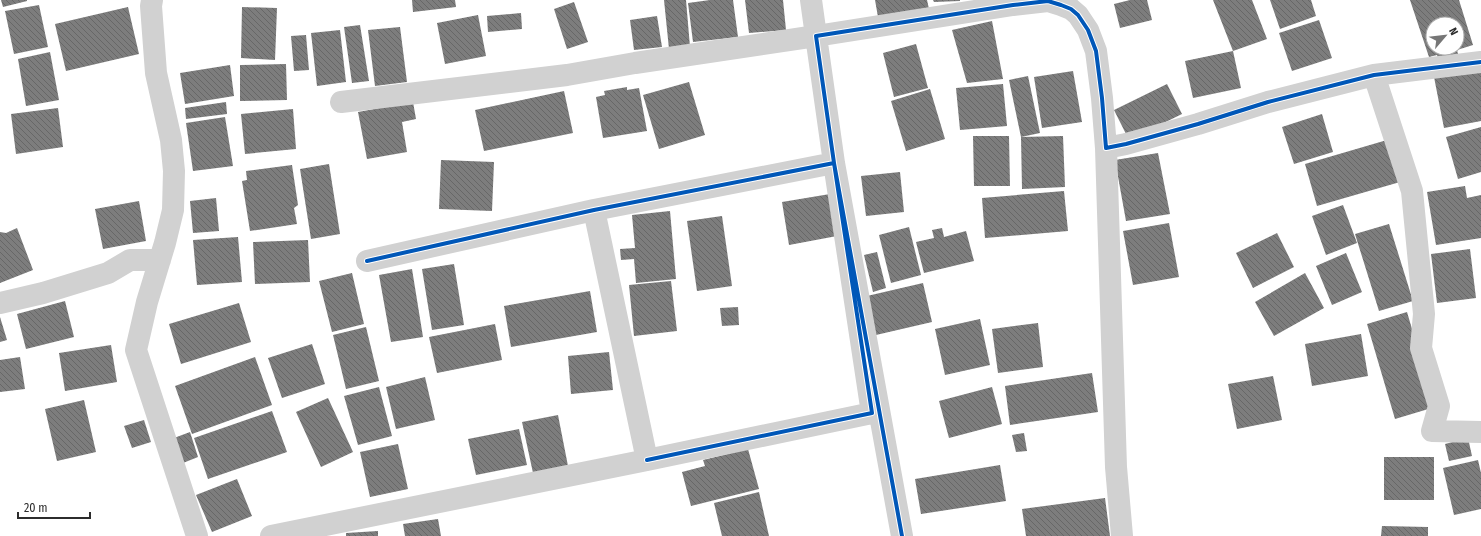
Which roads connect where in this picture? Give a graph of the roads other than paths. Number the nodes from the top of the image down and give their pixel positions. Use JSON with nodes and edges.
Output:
{"nodes":[{"id":1,"x":152,"y":0,"type":"edge"},
{"id":2,"x":811,"y":0,"type":"edge"},
{"id":3,"x":1073,"y":6,"type":"edge"},
{"id":4,"x":816,"y":36,"type":"junction"},
{"id":5,"x":1481,"y":62,"type":"edge"},
{"id":6,"x":1374,"y":75,"type":"junction"},
{"id":7,"x":341,"y":102,"type":"dead end"},
{"id":8,"x":1106,"y":148,"type":"junction"},
{"id":9,"x":834,"y":163,"type":"junction"},
{"id":10,"x":594,"y":210,"type":"junction"},
{"id":11,"x":160,"y":260,"type":"junction"},
{"id":12,"x":367,"y":260,"type":"dead end"},
{"id":13,"x":0,"y":303,"type":"edge"},
{"id":14,"x":1481,"y":432,"type":"edge"},
{"id":15,"x":647,"y":460,"type":"junction"},
{"id":16,"x":198,"y":536,"type":"edge"},
{"id":17,"x":271,"y":536,"type":"edge"},
{"id":18,"x":902,"y":536,"type":"edge"},
{"id":19,"x":1122,"y":536,"type":"edge"}],
"edges":[{"from":1,"to":11,"type":"street"},
{"from":2,"to":4,"type":"street"},
{"from":3,"to":4,"type":"street"},
{"from":3,"to":8,"type":"street"},
{"from":4,"to":7,"type":"street"},
{"from":4,"to":9,"type":"street"},
{"from":5,"to":6,"type":"street"},
{"from":6,"to":8,"type":"street"},
{"from":6,"to":14,"type":"street"},
{"from":8,"to":19,"type":"street"},
{"from":9,"to":10,"type":"street"},
{"from":9,"to":15,"type":"street"},
{"from":9,"to":18,"type":"street"},
{"from":10,"to":12,"type":"street"},
{"from":10,"to":15,"type":"street"},
{"from":11,"to":13,"type":"street"},
{"from":11,"to":16,"type":"street"},
{"from":15,"to":17,"type":"street"}]}
